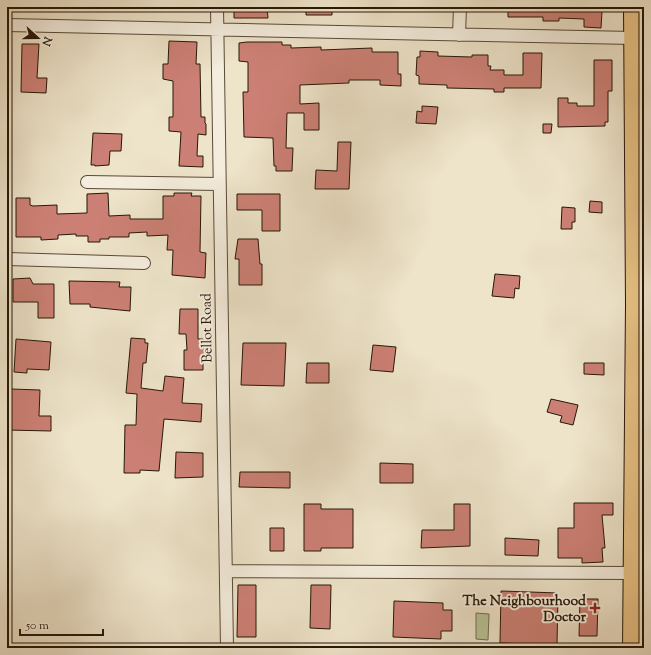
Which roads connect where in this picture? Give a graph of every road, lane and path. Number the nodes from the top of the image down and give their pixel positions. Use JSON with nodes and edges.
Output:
{"nodes":[{"id":1,"x":216,"y":7,"type":"edge"},
{"id":2,"x":460,"y":7,"type":"edge"},
{"id":3,"x":632,"y":7,"type":"edge"},
{"id":4,"x":7,"y":25,"type":"edge"},
{"id":5,"x":217,"y":30,"type":"junction"},
{"id":6,"x":459,"y":35,"type":"junction"},
{"id":7,"x":633,"y":38,"type":"junction"},
{"id":8,"x":87,"y":182,"type":"dead end"},
{"id":9,"x":219,"y":184,"type":"junction"},
{"id":10,"x":7,"y":259,"type":"edge"},
{"id":11,"x":144,"y":262,"type":"dead end"},
{"id":12,"x":639,"y":304,"type":"edge"},
{"id":13,"x":226,"y":572,"type":"junction"},
{"id":14,"x":632,"y":573,"type":"junction"},
{"id":15,"x":227,"y":648,"type":"edge"},
{"id":16,"x":631,"y":648,"type":"edge"}],
"edges":[{"from":1,"to":5,"type":"street","name":"Bellot Road"},
{"from":2,"to":6,"type":"street"},
{"from":3,"to":7,"type":"main road"},
{"from":4,"to":5,"type":"street"},
{"from":5,"to":6,"type":"street"},
{"from":5,"to":9,"type":"street","name":"Bellot Road"},
{"from":6,"to":7,"type":"street"},
{"from":7,"to":12,"type":"main road"},
{"from":8,"to":9,"type":"street"},
{"from":9,"to":13,"type":"street","name":"Bellot Road"},
{"from":10,"to":11,"type":"street"},
{"from":12,"to":14,"type":"main road"},
{"from":13,"to":14,"type":"street"},
{"from":13,"to":15,"type":"street","name":"Bellot Road"},
{"from":14,"to":16,"type":"main road"}]}
